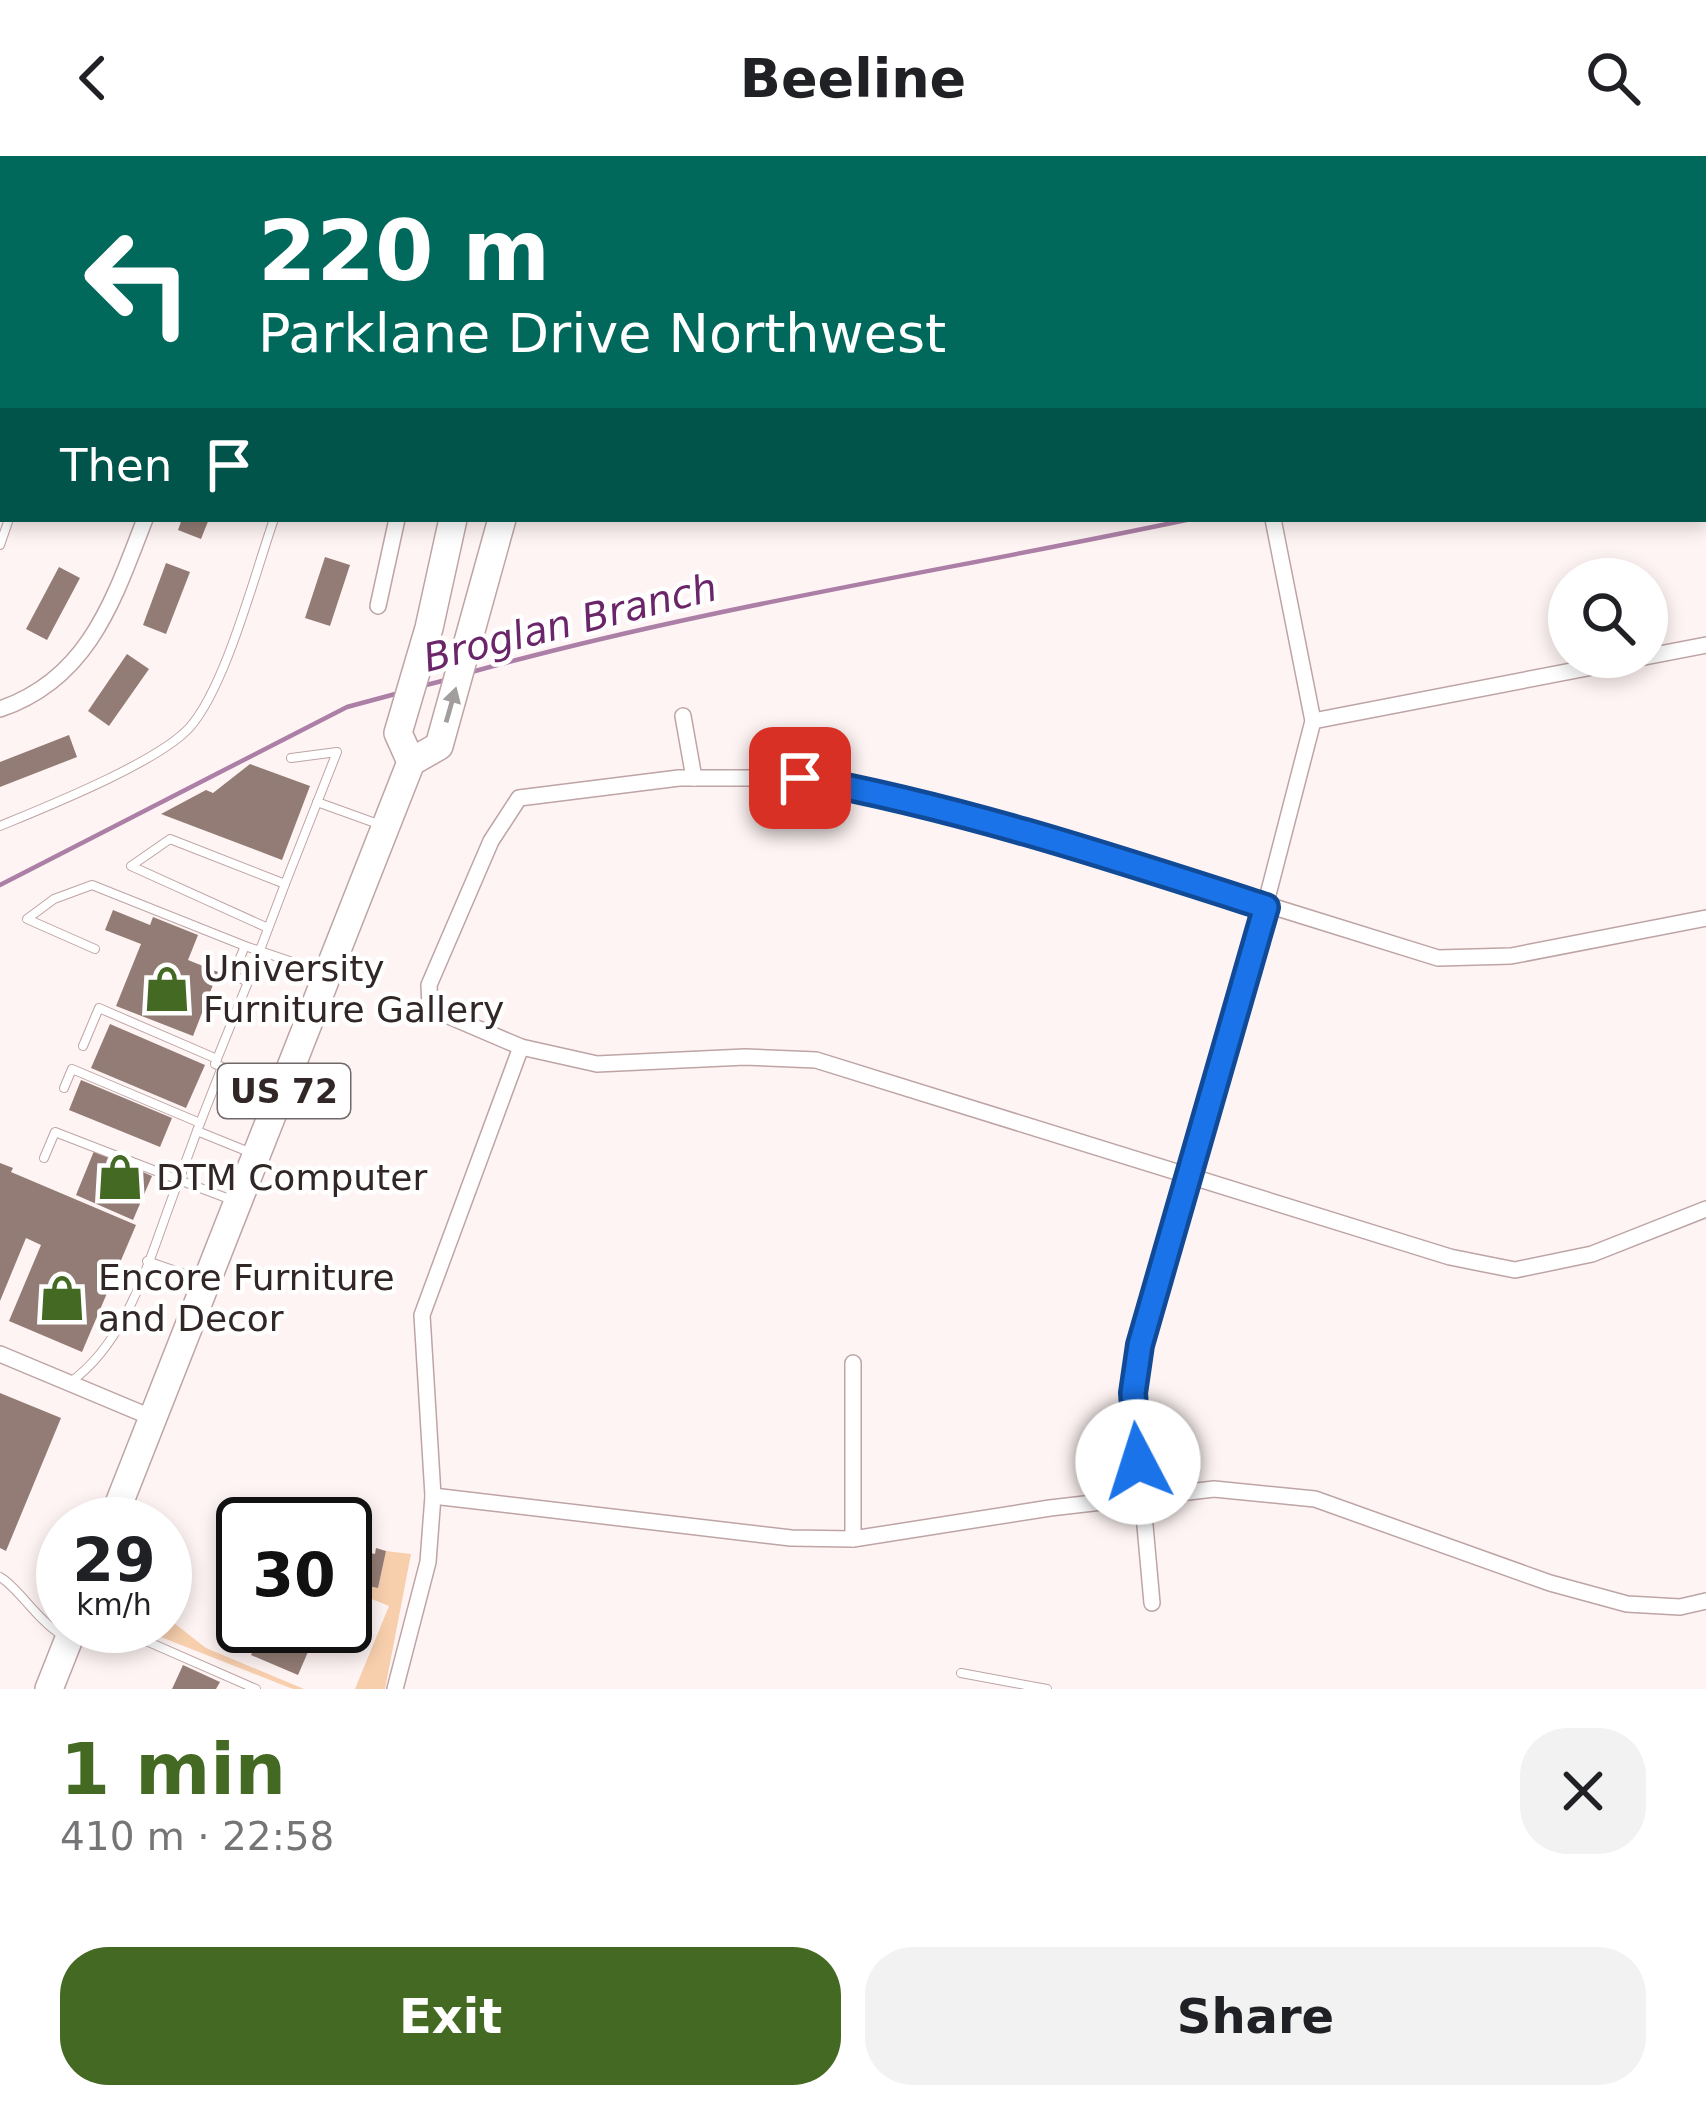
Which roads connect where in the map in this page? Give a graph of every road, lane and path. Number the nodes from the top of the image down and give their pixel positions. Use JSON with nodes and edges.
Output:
{"nodes":[{"id":1,"x":144,"y":522,"type":"edge"},
{"id":2,"x":273,"y":522,"type":"edge"},
{"id":3,"x":396,"y":522,"type":"edge"},
{"id":4,"x":452,"y":522,"type":"edge"},
{"id":5,"x":501,"y":522,"type":"edge"},
{"id":6,"x":1274,"y":524,"type":"edge"},
{"id":7,"x":379,"y":606,"type":"dead end"},
{"id":8,"x":1706,"y":645,"type":"edge"},
{"id":9,"x":0,"y":709,"type":"edge"},
{"id":10,"x":683,"y":716,"type":"dead end"},
{"id":11,"x":1313,"y":721,"type":"junction"},
{"id":12,"x":291,"y":758,"type":"dead end"},
{"id":13,"x":411,"y":762,"type":"junction"},
{"id":14,"x":694,"y":778,"type":"junction"},
{"id":15,"x":317,"y":802,"type":"junction"},
{"id":16,"x":0,"y":826,"type":"edge"},
{"id":17,"x":386,"y":827,"type":"junction"},
{"id":18,"x":284,"y":884,"type":"junction"},
{"id":19,"x":1266,"y":907,"type":"junction"},
{"id":20,"x":1706,"y":918,"type":"edge"},
{"id":21,"x":268,"y":928,"type":"junction"},
{"id":22,"x":245,"y":946,"type":"junction"},
{"id":23,"x":95,"y":949,"type":"dead end"},
{"id":24,"x":260,"y":951,"type":"junction"},
{"id":25,"x":331,"y":975,"type":"junction"},
{"id":26,"x":83,"y":1046,"type":"dead end"},
{"id":27,"x":521,"y":1047,"type":"junction"},
{"id":28,"x":220,"y":1063,"type":"junction"},
{"id":29,"x":64,"y":1088,"type":"dead end"},
{"id":30,"x":284,"y":1092,"type":"junction"},
{"id":31,"x":199,"y":1127,"type":"junction"},
{"id":32,"x":258,"y":1156,"type":"junction"},
{"id":33,"x":44,"y":1158,"type":"dead end"},
{"id":34,"x":1190,"y":1178,"type":"junction"},
{"id":35,"x":178,"y":1180,"type":"junction"},
{"id":36,"x":238,"y":1203,"type":"junction"},
{"id":37,"x":1706,"y":1209,"type":"edge"},
{"id":38,"x":147,"y":1261,"type":"junction"},
{"id":39,"x":207,"y":1282,"type":"junction"},
{"id":40,"x":0,"y":1354,"type":"edge"},
{"id":41,"x":853,"y":1363,"type":"dead end"},
{"id":42,"x":69,"y":1383,"type":"junction"},
{"id":43,"x":152,"y":1418,"type":"junction"},
{"id":44,"x":433,"y":1496,"type":"junction"},
{"id":45,"x":121,"y":1497,"type":"edge"},
{"id":46,"x":1142,"y":1497,"type":"junction"},
{"id":47,"x":853,"y":1539,"type":"junction"},
{"id":48,"x":0,"y":1577,"type":"edge"},
{"id":49,"x":1706,"y":1600,"type":"edge"},
{"id":50,"x":1152,"y":1603,"type":"dead end"},
{"id":51,"x":36,"y":1617,"type":"edge"},
{"id":52,"x":64,"y":1653,"type":"edge"},
{"id":53,"x":174,"y":1653,"type":"edge"},
{"id":54,"x":961,"y":1672,"type":"dead end"},
{"id":55,"x":50,"y":1689,"type":"edge"},
{"id":56,"x":256,"y":1689,"type":"edge"},
{"id":57,"x":395,"y":1689,"type":"edge"},
{"id":58,"x":1047,"y":1689,"type":"edge"}],
"edges":[{"from":1,"to":9,"type":"street"},
{"from":2,"to":16,"type":"lane"},
{"from":3,"to":7,"type":"street"},
{"from":4,"to":13,"type":"highway","number":"US 72"},
{"from":13,"to":5,"type":"highway","number":"US 72","one_way":true},
{"from":6,"to":11,"type":"street"},
{"from":8,"to":11,"type":"street"},
{"from":10,"to":14,"type":"street"},
{"from":11,"to":19,"type":"street"},
{"from":12,"to":15,"type":"lane"},
{"from":13,"to":17,"type":"highway","number":"US 72"},
{"from":14,"to":19,"type":"street"},
{"from":14,"to":27,"type":"street"},
{"from":15,"to":17,"type":"lane"},
{"from":15,"to":18,"type":"lane"},
{"from":17,"to":25,"type":"highway","number":"US 72"},
{"from":18,"to":21,"type":"lane"},
{"from":18,"to":21,"type":"lane"},
{"from":19,"to":20,"type":"street"},
{"from":19,"to":34,"type":"street"},
{"from":21,"to":24,"type":"lane"},
{"from":22,"to":23,"type":"lane"},
{"from":22,"to":24,"type":"lane"},
{"from":22,"to":28,"type":"lane"},
{"from":24,"to":25,"type":"lane"},
{"from":25,"to":30,"type":"highway","number":"US 72"},
{"from":26,"to":28,"type":"lane"},
{"from":27,"to":34,"type":"street"},
{"from":27,"to":44,"type":"street"},
{"from":28,"to":30,"type":"lane"},
{"from":28,"to":31,"type":"lane"},
{"from":29,"to":31,"type":"lane"},
{"from":30,"to":32,"type":"highway","number":"US 72"},
{"from":31,"to":32,"type":"lane"},
{"from":31,"to":35,"type":"lane"},
{"from":32,"to":36,"type":"highway","number":"US 72"},
{"from":33,"to":35,"type":"lane"},
{"from":34,"to":37,"type":"street"},
{"from":34,"to":46,"type":"street"},
{"from":35,"to":36,"type":"lane"},
{"from":35,"to":38,"type":"lane"},
{"from":36,"to":39,"type":"highway","number":"US 72"},
{"from":38,"to":39,"type":"lane"},
{"from":38,"to":42,"type":"lane"},
{"from":39,"to":43,"type":"highway","number":"US 72"},
{"from":40,"to":42,"type":"street"},
{"from":41,"to":47,"type":"street"},
{"from":42,"to":43,"type":"street"},
{"from":43,"to":45,"type":"highway","number":"US 72"},
{"from":44,"to":47,"type":"street"},
{"from":44,"to":57,"type":"street"},
{"from":46,"to":47,"type":"street"},
{"from":46,"to":49,"type":"street"},
{"from":46,"to":50,"type":"street"},
{"from":48,"to":51,"type":"lane"},
{"from":52,"to":55,"type":"highway"},
{"from":53,"to":56,"type":"lane"},
{"from":54,"to":58,"type":"lane"}]}
